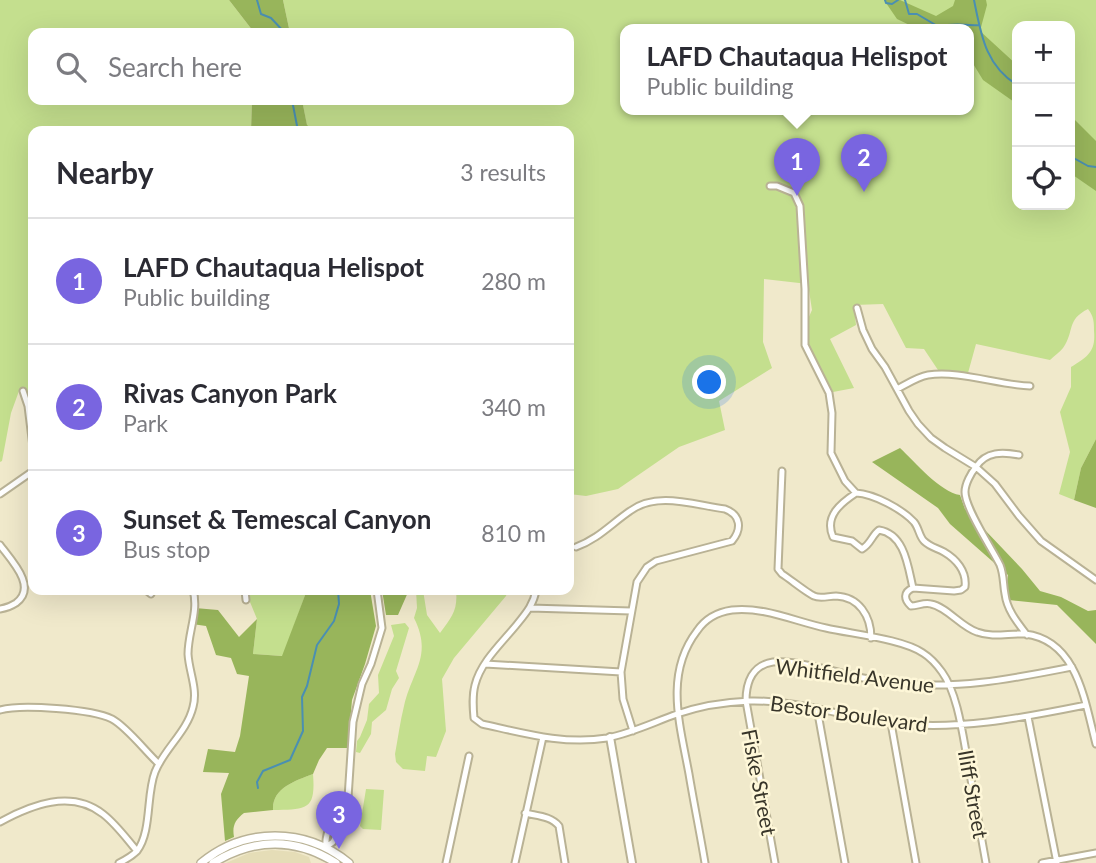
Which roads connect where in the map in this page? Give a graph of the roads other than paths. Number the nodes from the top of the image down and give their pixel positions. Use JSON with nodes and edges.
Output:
{"nodes":[{"id":1,"x":770,"y":186,"type":"dead end"},
{"id":2,"x":857,"y":307,"type":"dead end"},
{"id":3,"x":1030,"y":386,"type":"dead end"},
{"id":4,"x":897,"y":389,"type":"junction"},
{"id":5,"x":23,"y":391,"type":"dead end"},
{"id":6,"x":28,"y":406,"type":"edge"},
{"id":7,"x":1020,"y":455,"type":"dead end"},
{"id":8,"x":976,"y":467,"type":"junction"},
{"id":9,"x":782,"y":471,"type":"dead end"},
{"id":10,"x":28,"y":474,"type":"edge"},
{"id":11,"x":856,"y":493,"type":"junction"},
{"id":12,"x":0,"y":494,"type":"edge"},
{"id":13,"x":0,"y":545,"type":"edge"},
{"id":14,"x":576,"y":547,"type":"dead end"},
{"id":15,"x":1096,"y":580,"type":"edge"},
{"id":16,"x":913,"y":588,"type":"junction"},
{"id":17,"x":194,"y":595,"type":"edge"},
{"id":18,"x":246,"y":595,"type":"edge"},
{"id":19,"x":378,"y":595,"type":"edge"},
{"id":20,"x":535,"y":595,"type":"edge"},
{"id":21,"x":246,"y":600,"type":"dead end"},
{"id":22,"x":530,"y":608,"type":"junction"},
{"id":23,"x":0,"y":609,"type":"edge"},
{"id":24,"x":631,"y":611,"type":"junction"},
{"id":25,"x":1027,"y":635,"type":"junction"},
{"id":26,"x":871,"y":638,"type":"junction"},
{"id":27,"x":485,"y":664,"type":"junction"},
{"id":28,"x":1072,"y":667,"type":"junction"},
{"id":29,"x":621,"y":672,"type":"junction"},
{"id":30,"x":949,"y":685,"type":"junction"},
{"id":31,"x":746,"y":702,"type":"junction"},
{"id":32,"x":1086,"y":705,"type":"junction"},
{"id":33,"x":817,"y":708,"type":"junction"},
{"id":34,"x":0,"y":710,"type":"edge"},
{"id":35,"x":678,"y":714,"type":"junction"},
{"id":36,"x":1028,"y":717,"type":"junction"},
{"id":37,"x":891,"y":723,"type":"junction"},
{"id":38,"x":961,"y":725,"type":"junction"},
{"id":39,"x":633,"y":731,"type":"junction"},
{"id":40,"x":543,"y":737,"type":"junction"},
{"id":41,"x":610,"y":737,"type":"junction"},
{"id":42,"x":1096,"y":744,"type":"edge"},
{"id":43,"x":469,"y":756,"type":"dead end"},
{"id":44,"x":159,"y":764,"type":"junction"},
{"id":45,"x":525,"y":813,"type":"junction"},
{"id":46,"x":0,"y":822,"type":"edge"},
{"id":47,"x":136,"y":851,"type":"junction"},
{"id":48,"x":1096,"y":853,"type":"edge"},
{"id":49,"x":324,"y":855,"type":"edge"},
{"id":50,"x":1057,"y":862,"type":"edge"},
{"id":51,"x":119,"y":863,"type":"edge"},
{"id":52,"x":201,"y":863,"type":"edge"},
{"id":53,"x":213,"y":863,"type":"edge"},
{"id":54,"x":336,"y":863,"type":"edge"},
{"id":55,"x":349,"y":863,"type":"edge"},
{"id":56,"x":446,"y":863,"type":"edge"},
{"id":57,"x":515,"y":863,"type":"edge"},
{"id":58,"x":565,"y":863,"type":"edge"},
{"id":59,"x":632,"y":863,"type":"edge"},
{"id":60,"x":705,"y":863,"type":"edge"},
{"id":61,"x":775,"y":863,"type":"edge"},
{"id":62,"x":845,"y":863,"type":"edge"},
{"id":63,"x":916,"y":863,"type":"edge"},
{"id":64,"x":986,"y":863,"type":"edge"},
{"id":65,"x":1042,"y":863,"type":"edge"}],
"edges":[{"from":1,"to":11,"type":"street"},
{"from":2,"to":4,"type":"street"},
{"from":3,"to":4,"type":"street"},
{"from":4,"to":8,"type":"street"},
{"from":5,"to":6,"type":"street"},
{"from":7,"to":8,"type":"street"},
{"from":8,"to":15,"type":"street"},
{"from":8,"to":25,"type":"street"},
{"from":9,"to":26,"type":"street"},
{"from":10,"to":12,"type":"street"},
{"from":11,"to":16,"type":"street"},
{"from":11,"to":16,"type":"street"},
{"from":13,"to":23,"type":"street"},
{"from":14,"to":24,"type":"street"},
{"from":16,"to":25,"type":"street"},
{"from":17,"to":44,"type":"street"},
{"from":18,"to":21,"type":"street"},
{"from":19,"to":49,"type":"street"},
{"from":20,"to":22,"type":"street","name":"Bestor Boulevard"},
{"from":22,"to":24,"type":"street"},
{"from":22,"to":27,"type":"street","name":"Bestor Boulevard"},
{"from":24,"to":29,"type":"street"},
{"from":25,"to":28,"type":"street"},
{"from":26,"to":30,"type":"street"},
{"from":26,"to":35,"type":"street"},
{"from":27,"to":29,"type":"street"},
{"from":27,"to":40,"type":"street","name":"Bestor Boulevard"},
{"from":28,"to":30,"type":"street","name":"Whitfield Avenue"},
{"from":28,"to":32,"type":"street"},
{"from":29,"to":39,"type":"street"},
{"from":30,"to":31,"type":"street","name":"Whitfield Avenue"},
{"from":30,"to":38,"type":"street","name":"Iliff Street"},
{"from":31,"to":33,"type":"street","name":"Bestor Boulevard"},
{"from":31,"to":35,"type":"street","name":"Bestor Boulevard"},
{"from":31,"to":61,"type":"street","name":"Fiske Street"},
{"from":32,"to":36,"type":"street","name":"Bestor Boulevard"},
{"from":32,"to":42,"type":"street"},
{"from":33,"to":37,"type":"street","name":"Bestor Boulevard"},
{"from":33,"to":62,"type":"street"},
{"from":34,"to":44,"type":"street"},
{"from":35,"to":39,"type":"street","name":"Bestor Boulevard"},
{"from":35,"to":60,"type":"street"},
{"from":36,"to":38,"type":"street","name":"Bestor Boulevard"},
{"from":36,"to":50,"type":"street"},
{"from":37,"to":38,"type":"street","name":"Bestor Boulevard"},
{"from":37,"to":63,"type":"street"},
{"from":38,"to":64,"type":"street","name":"Iliff Street"},
{"from":39,"to":41,"type":"street","name":"Bestor Boulevard"},
{"from":40,"to":41,"type":"street","name":"Bestor Boulevard"},
{"from":40,"to":45,"type":"street"},
{"from":41,"to":59,"type":"street"},
{"from":43,"to":56,"type":"street"},
{"from":44,"to":47,"type":"street"},
{"from":45,"to":57,"type":"street"},
{"from":45,"to":58,"type":"street"},
{"from":46,"to":47,"type":"street"},
{"from":47,"to":51,"type":"street"},
{"from":48,"to":50,"type":"street"},
{"from":49,"to":52,"type":"main road"},
{"from":49,"to":53,"type":"main road"},
{"from":49,"to":54,"type":"main road"},
{"from":49,"to":55,"type":"main road"},
{"from":50,"to":65,"type":"street"}]}
